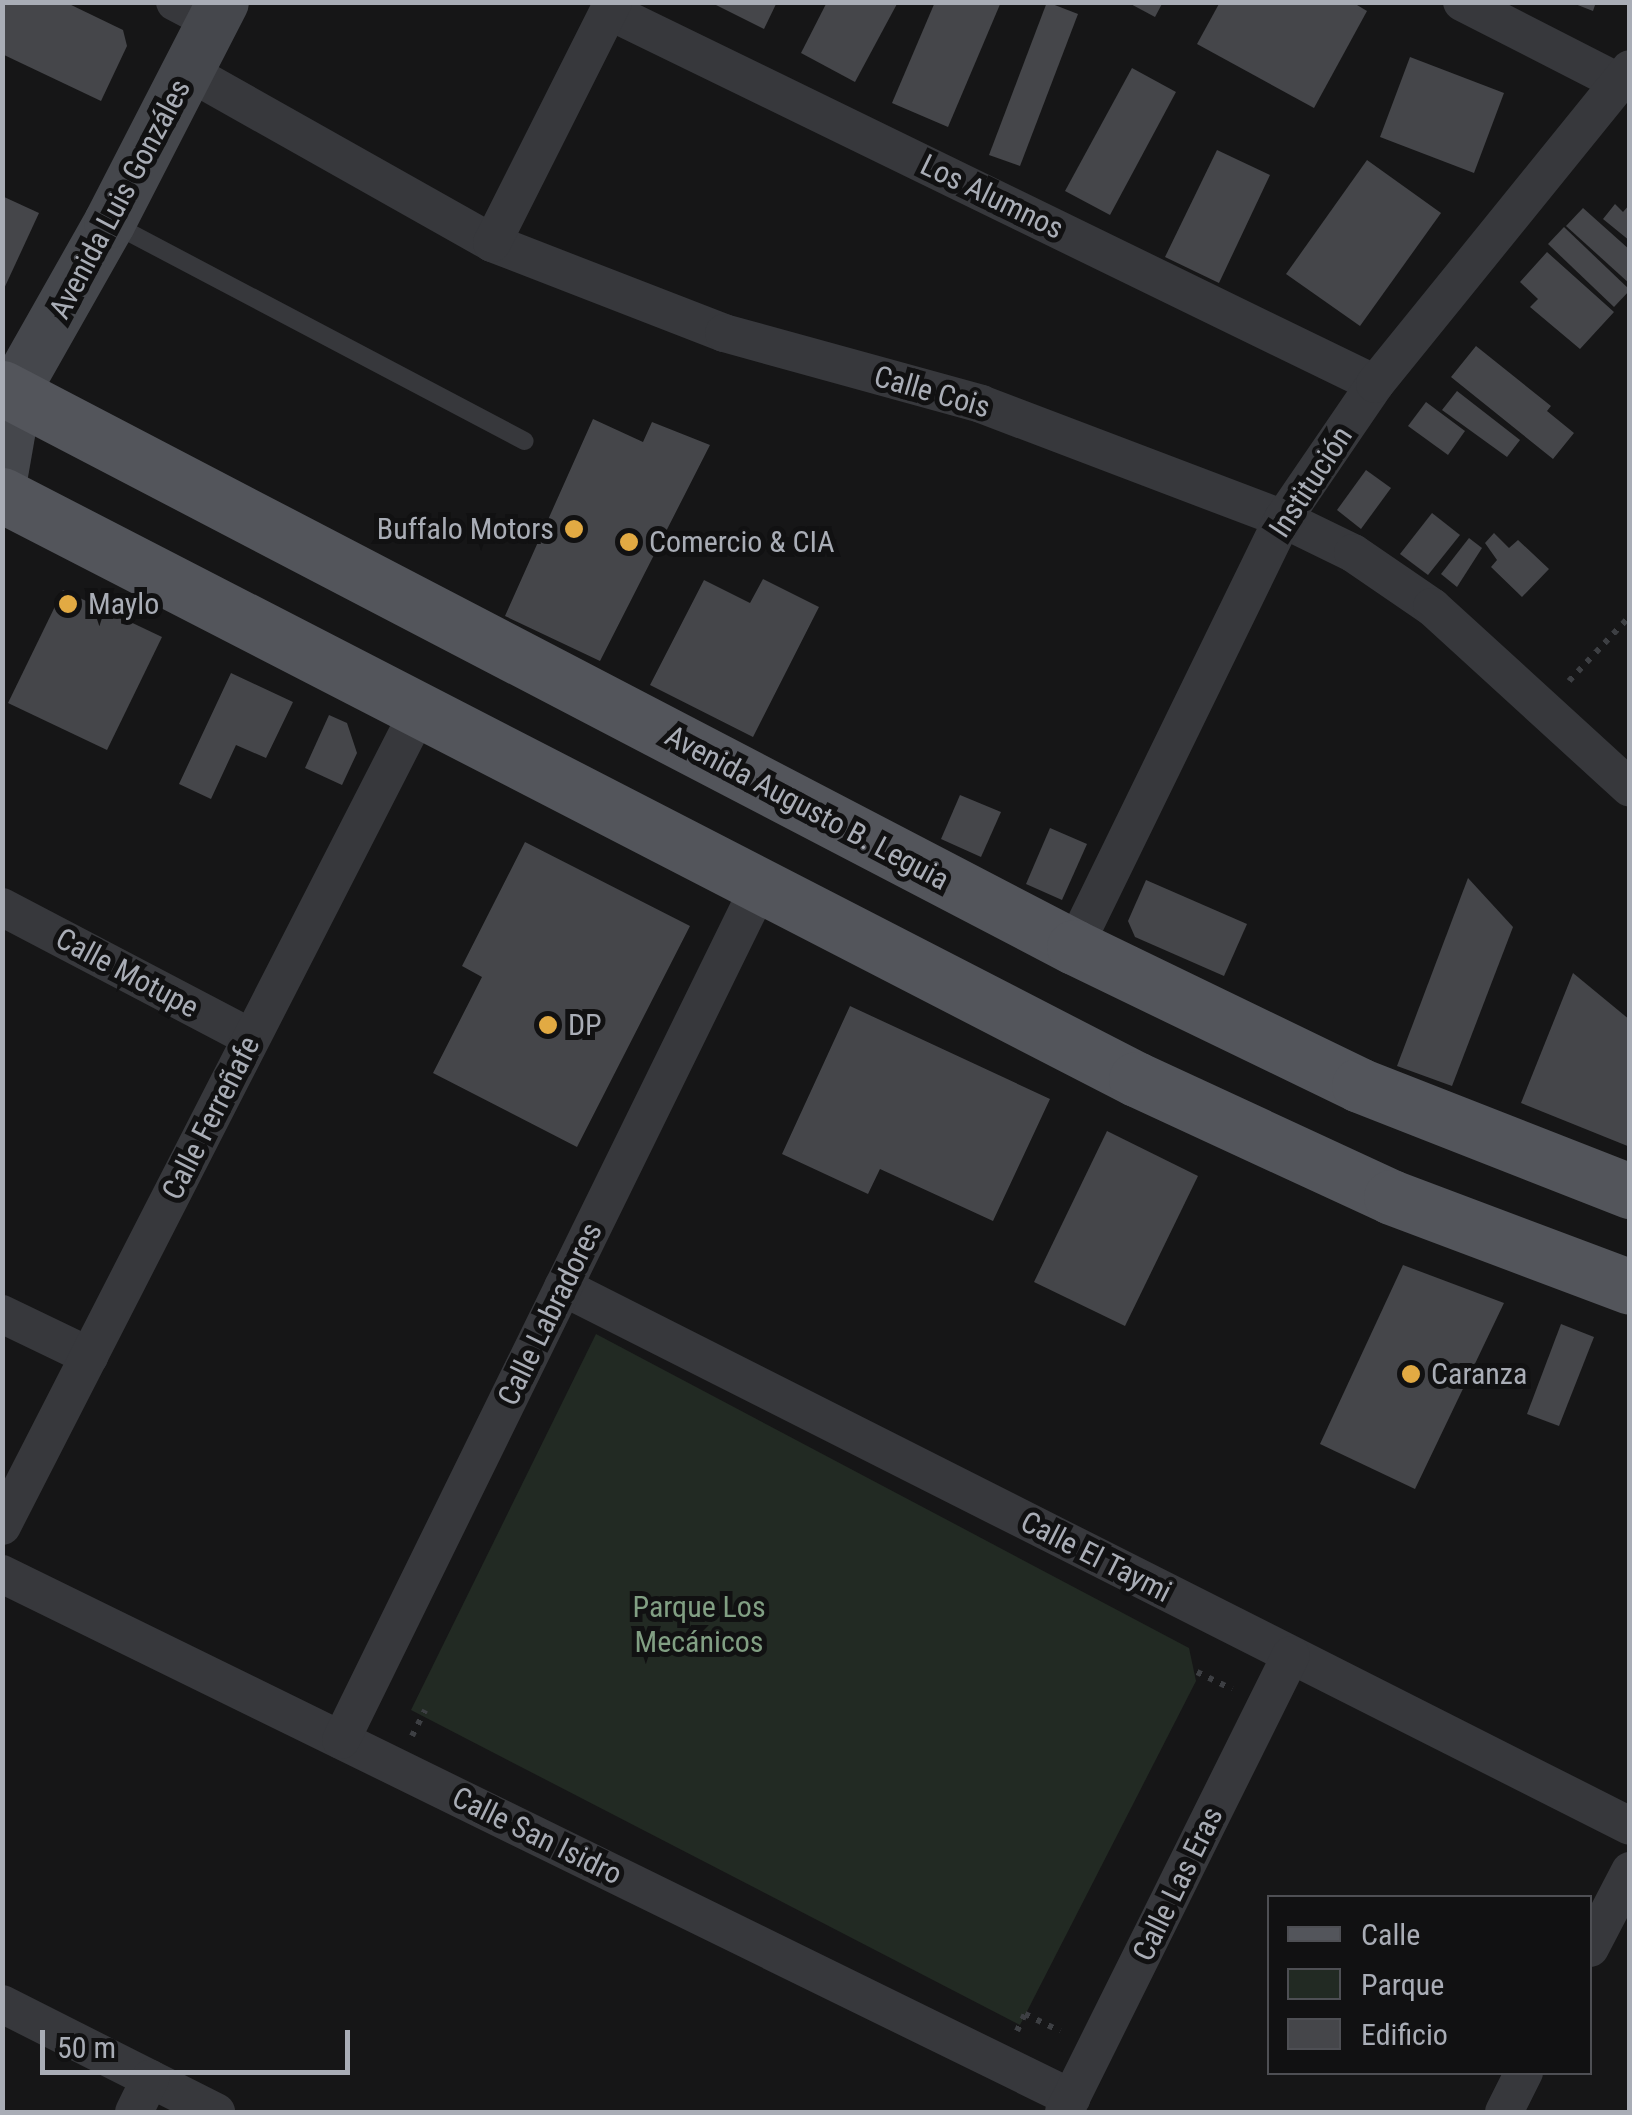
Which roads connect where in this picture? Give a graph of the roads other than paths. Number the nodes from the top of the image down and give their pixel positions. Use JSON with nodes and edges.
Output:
{"nodes":[{"id":1,"x":1462,"y":2,"type":"edge"},
{"id":2,"x":611,"y":7,"type":"edge"},
{"id":3,"x":203,"y":9,"type":"edge"},
{"id":4,"x":187,"y":71,"type":"junction"},
{"id":5,"x":1625,"y":76,"type":"edge"},
{"id":6,"x":110,"y":222,"type":"junction"},
{"id":7,"x":492,"y":244,"type":"junction"},
{"id":8,"x":1375,"y":384,"type":"junction"},
{"id":9,"x":7,"y":399,"type":"edge"},
{"id":10,"x":525,"y":441,"type":"dead end"},
{"id":11,"x":2,"y":474,"type":"edge"},
{"id":12,"x":2,"y":495,"type":"edge"},
{"id":13,"x":1283,"y":519,"type":"junction"},
{"id":14,"x":419,"y":711,"type":"junction"},
{"id":15,"x":1630,"y":788,"type":"edge"},
{"id":16,"x":759,"y":888,"type":"junction"},
{"id":17,"x":2,"y":907,"type":"edge"},
{"id":18,"x":1074,"y":947,"type":"junction"},
{"id":19,"x":252,"y":1038,"type":"junction"},
{"id":20,"x":1630,"y":1191,"type":"edge"},
{"id":21,"x":563,"y":1287,"type":"junction"},
{"id":22,"x":1630,"y":1287,"type":"edge"},
{"id":23,"x":2,"y":1314,"type":"edge"},
{"id":24,"x":89,"y":1356,"type":"junction"},
{"id":25,"x":2,"y":1526,"type":"edge"},
{"id":26,"x":2,"y":1574,"type":"edge"},
{"id":27,"x":1291,"y":1655,"type":"junction"},
{"id":28,"x":341,"y":1740,"type":"junction"},
{"id":29,"x":1630,"y":1826,"type":"edge"},
{"id":30,"x":1630,"y":1871,"type":"edge"},
{"id":31,"x":1592,"y":1944,"type":"edge"},
{"id":32,"x":2,"y":2004,"type":"edge"},
{"id":33,"x":1522,"y":2075,"type":"edge"},
{"id":34,"x":142,"y":2096,"type":"edge"},
{"id":35,"x":1068,"y":2105,"type":"edge"},
{"id":36,"x":216,"y":2112,"type":"edge"},
{"id":37,"x":1504,"y":2112,"type":"edge"}],
"edges":[{"from":1,"to":5,"type":"street"},
{"from":2,"to":7,"type":"street"},
{"from":2,"to":8,"type":"street","name":"Los Alumnos"},
{"from":3,"to":4,"type":"main road","name":"Avenida Luis Gonzáles"},
{"from":4,"to":6,"type":"main road","name":"Avenida Luis Gonzáles"},
{"from":4,"to":7,"type":"street","name":"Calle Cois"},
{"from":5,"to":8,"type":"street","name":"Institución"},
{"from":6,"to":9,"type":"main road","name":"Avenida Luis Gonzáles"},
{"from":6,"to":10,"type":"lane"},
{"from":7,"to":13,"type":"street","name":"Calle Cois"},
{"from":8,"to":13,"type":"street","name":"Institución"},
{"from":9,"to":11,"type":"main road","name":"Avenida Luis Gonzáles"},
{"from":9,"to":18,"type":"main road","name":"Avenida Augusto B. Leguia"},
{"from":12,"to":14,"type":"main road"},
{"from":13,"to":15,"type":"street","name":"Calle Cois"},
{"from":13,"to":18,"type":"street","name":"Institución"},
{"from":14,"to":16,"type":"main road"},
{"from":14,"to":19,"type":"street","name":"Calle Ferreñafe"},
{"from":16,"to":21,"type":"street","name":"Calle Labradores"},
{"from":16,"to":22,"type":"main road"},
{"from":17,"to":19,"type":"street","name":"Calle Motupe"},
{"from":18,"to":20,"type":"main road","name":"Avenida Augusto B. Leguia"},
{"from":19,"to":24,"type":"street","name":"Calle Ferreñafe"},
{"from":21,"to":27,"type":"street","name":"Calle El Taymi"},
{"from":21,"to":28,"type":"street","name":"Calle Labradores"},
{"from":23,"to":24,"type":"street"},
{"from":24,"to":25,"type":"street","name":"Calle Ferreñafe"},
{"from":26,"to":28,"type":"street","name":"Calle San Isidro"},
{"from":27,"to":29,"type":"street","name":"Calle El Taymi"},
{"from":27,"to":35,"type":"street","name":"Calle Las Eras"},
{"from":28,"to":35,"type":"street","name":"Calle San Isidro"},
{"from":30,"to":31,"type":"street"},
{"from":32,"to":34,"type":"street"},
{"from":33,"to":37,"type":"street"},
{"from":34,"to":36,"type":"street"}]}
